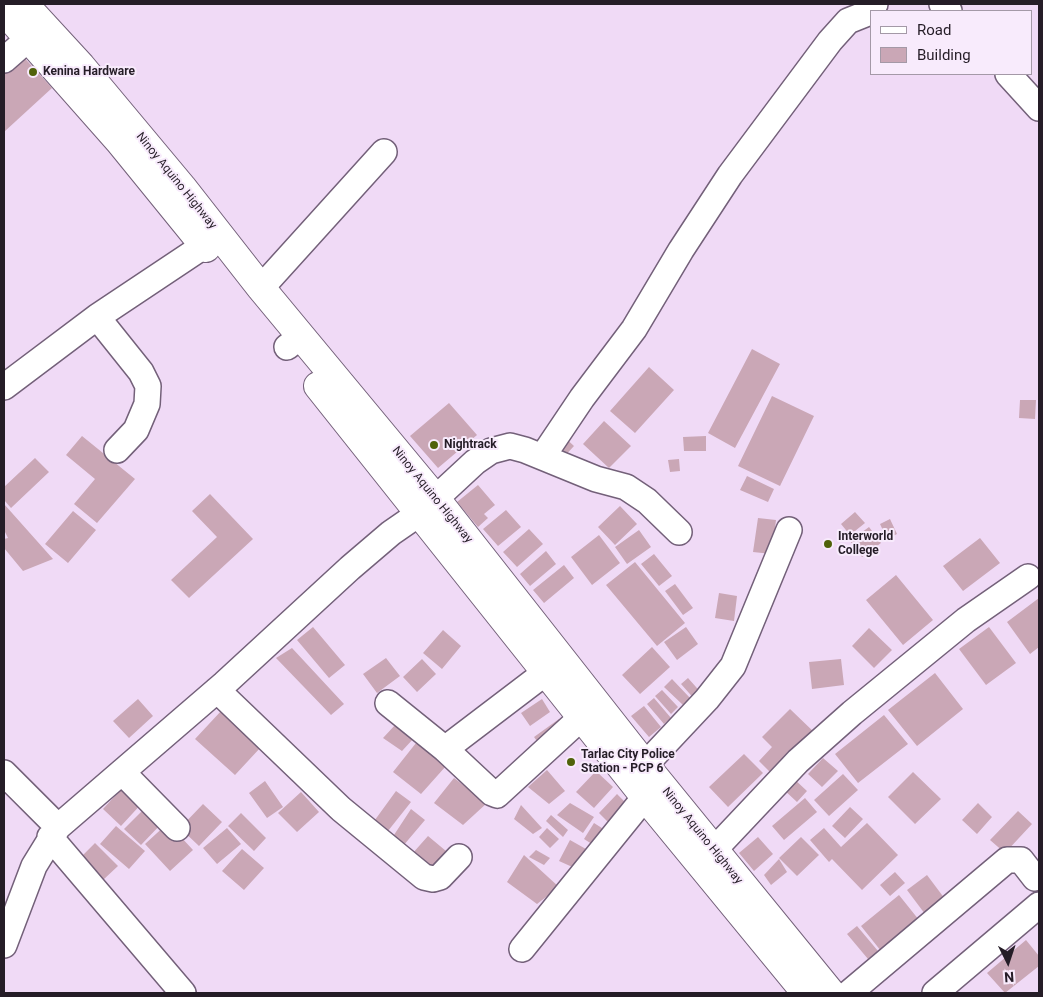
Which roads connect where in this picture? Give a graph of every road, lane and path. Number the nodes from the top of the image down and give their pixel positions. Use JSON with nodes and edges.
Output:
{"nodes":[{"id":1,"x":9,"y":4,"type":"edge"},
{"id":2,"x":24,"y":4,"type":"edge"},
{"id":3,"x":4,"y":10,"type":"edge"},
{"id":4,"x":870,"y":10,"type":"edge"},
{"id":5,"x":28,"y":39,"type":"junction"},
{"id":6,"x":4,"y":60,"type":"edge"},
{"id":7,"x":1009,"y":75,"type":"edge"},
{"id":8,"x":1039,"y":108,"type":"edge"},
{"id":9,"x":384,"y":152,"type":"dead end"},
{"id":10,"x":212,"y":240,"type":"junction"},
{"id":11,"x":261,"y":288,"type":"junction"},
{"id":12,"x":97,"y":316,"type":"junction"},
{"id":13,"x":294,"y":342,"type":"junction"},
{"id":14,"x":4,"y":387,"type":"edge"},
{"id":15,"x":117,"y":450,"type":"dead end"},
{"id":16,"x":543,"y":456,"type":"junction"},
{"id":17,"x":428,"y":506,"type":"junction"},
{"id":18,"x":789,"y":530,"type":"dead end"},
{"id":19,"x":679,"y":532,"type":"dead end"},
{"id":20,"x":1028,"y":577,"type":"dead end"},
{"id":21,"x":554,"y":665,"type":"junction"},
{"id":22,"x":217,"y":690,"type":"junction"},
{"id":23,"x":388,"y":703,"type":"dead end"},
{"id":24,"x":582,"y":718,"type":"junction"},
{"id":25,"x":445,"y":749,"type":"junction"},
{"id":26,"x":122,"y":772,"type":"junction"},
{"id":27,"x":4,"y":773,"type":"edge"},
{"id":28,"x":640,"y":781,"type":"junction"},
{"id":29,"x":177,"y":828,"type":"dead end"},
{"id":30,"x":54,"y":832,"type":"junction"},
{"id":31,"x":714,"y":850,"type":"junction"},
{"id":32,"x":460,"y":856,"type":"dead end"},
{"id":33,"x":1035,"y":878,"type":"dead end"},
{"id":34,"x":1039,"y":905,"type":"edge"},
{"id":35,"x":4,"y":945,"type":"edge"},
{"id":36,"x":522,"y":949,"type":"dead end"},
{"id":37,"x":183,"y":993,"type":"edge"},
{"id":38,"x":806,"y":993,"type":"edge"},
{"id":39,"x":831,"y":993,"type":"edge"},
{"id":40,"x":849,"y":993,"type":"edge"},
{"id":41,"x":936,"y":993,"type":"edge"}],
"edges":[{"from":1,"to":3,"type":"main road"},
{"from":2,"to":10,"type":"main road","name":"Ninoy Aquino Highway"},
{"from":3,"to":5,"type":"main road","name":"Ninoy Aquino Highway"},
{"from":4,"to":16,"type":"street"},
{"from":5,"to":6,"type":"street"},
{"from":5,"to":10,"type":"main road","name":"Ninoy Aquino Highway"},
{"from":7,"to":8,"type":"street"},
{"from":9,"to":11,"type":"street"},
{"from":10,"to":11,"type":"main road","name":"Ninoy Aquino Highway"},
{"from":10,"to":12,"type":"street"},
{"from":10,"to":13,"type":"main road","name":"Ninoy Aquino Highway"},
{"from":11,"to":13,"type":"main road","name":"Ninoy Aquino Highway"},
{"from":12,"to":14,"type":"street"},
{"from":12,"to":15,"type":"street"},
{"from":13,"to":17,"type":"main road","name":"Ninoy Aquino Highway"},
{"from":16,"to":17,"type":"street"},
{"from":16,"to":19,"type":"street"},
{"from":17,"to":21,"type":"main road","name":"Ninoy Aquino Highway"},
{"from":17,"to":22,"type":"street"},
{"from":18,"to":28,"type":"street"},
{"from":20,"to":31,"type":"street"},
{"from":21,"to":24,"type":"main road","name":"Ninoy Aquino Highway"},
{"from":21,"to":25,"type":"street"},
{"from":21,"to":28,"type":"main road","name":"Ninoy Aquino Highway"},
{"from":22,"to":26,"type":"street"},
{"from":22,"to":32,"type":"street"},
{"from":23,"to":25,"type":"street"},
{"from":24,"to":25,"type":"street"},
{"from":24,"to":28,"type":"main road","name":"Ninoy Aquino Highway"},
{"from":26,"to":29,"type":"street"},
{"from":26,"to":30,"type":"street"},
{"from":27,"to":30,"type":"street"},
{"from":28,"to":31,"type":"main road","name":"Ninoy Aquino Highway"},
{"from":28,"to":36,"type":"street"},
{"from":28,"to":38,"type":"main road","name":"Ninoy Aquino Highway"},
{"from":30,"to":35,"type":"street"},
{"from":30,"to":37,"type":"street"},
{"from":31,"to":39,"type":"main road","name":"Ninoy Aquino Highway"},
{"from":33,"to":40,"type":"street"},
{"from":34,"to":41,"type":"street"}]}
